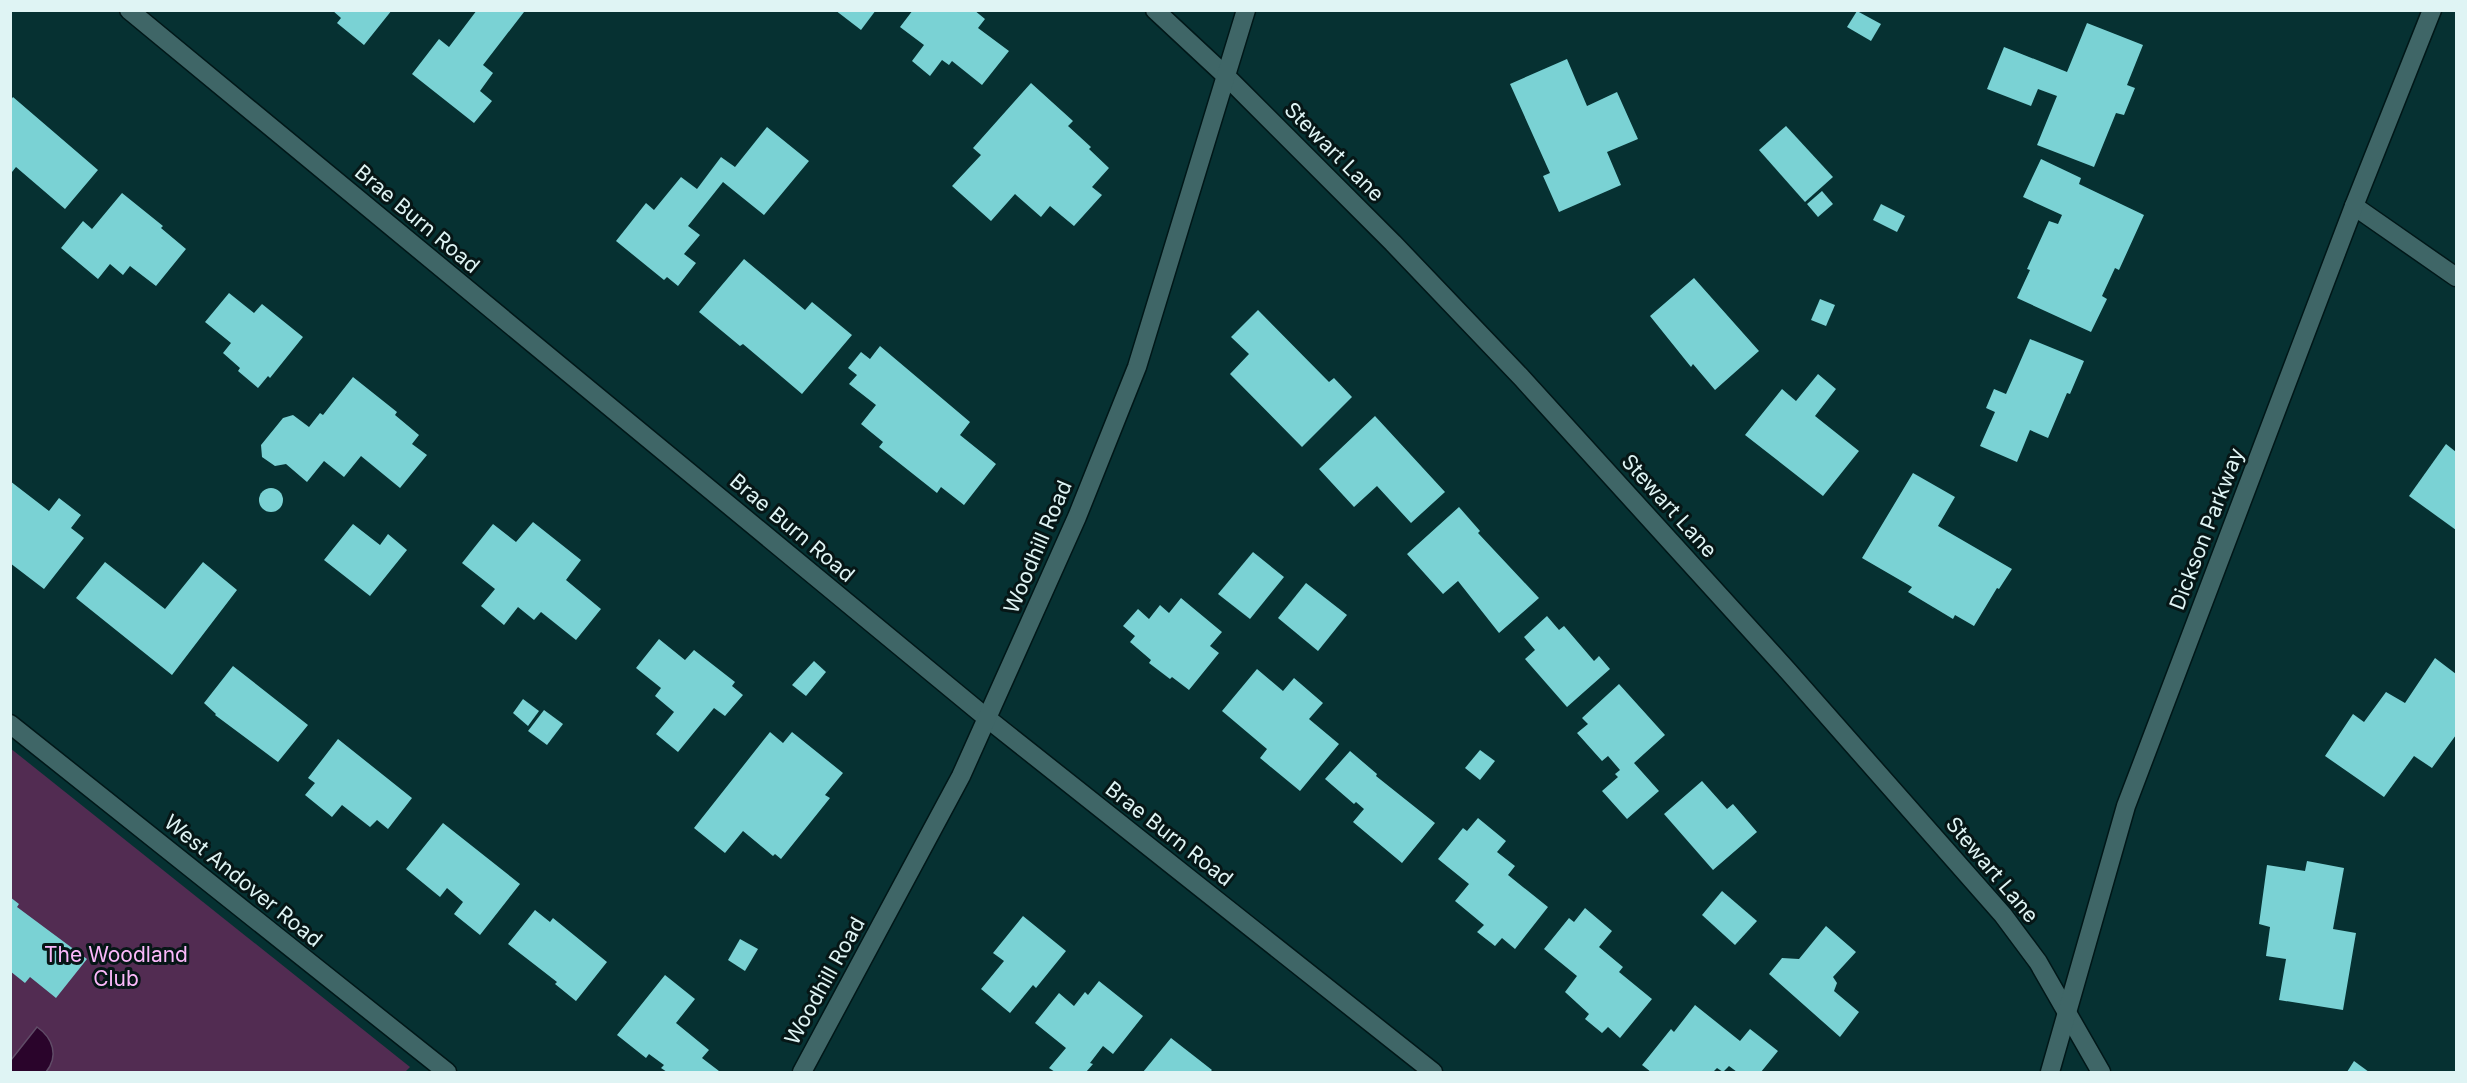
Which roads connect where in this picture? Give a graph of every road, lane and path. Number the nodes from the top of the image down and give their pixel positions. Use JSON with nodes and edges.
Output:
{"nodes":[{"id":1,"x":129,"y":10,"type":"edge"},
{"id":2,"x":1155,"y":10,"type":"edge"},
{"id":3,"x":1246,"y":10,"type":"edge"},
{"id":4,"x":2432,"y":10,"type":"edge"},
{"id":5,"x":1227,"y":77,"type":"junction"},
{"id":6,"x":2354,"y":206,"type":"junction"},
{"id":7,"x":2457,"y":277,"type":"edge"},
{"id":8,"x":988,"y":719,"type":"junction"},
{"id":9,"x":10,"y":724,"type":"edge"},
{"id":10,"x":2066,"y":1009,"type":"junction"},
{"id":11,"x":447,"y":1072,"type":"edge"},
{"id":12,"x":802,"y":1072,"type":"edge"},
{"id":13,"x":1433,"y":1072,"type":"edge"},
{"id":14,"x":2050,"y":1072,"type":"edge"},
{"id":15,"x":2101,"y":1072,"type":"edge"}],
"edges":[{"from":1,"to":8,"type":"street","name":"Brae Burn Road"},
{"from":2,"to":5,"type":"street","name":"Stewart Lane"},
{"from":3,"to":5,"type":"street","name":"Woodhill Road"},
{"from":4,"to":6,"type":"street","name":"Dickson Parkway"},
{"from":5,"to":8,"type":"street","name":"Woodhill Road"},
{"from":5,"to":10,"type":"street","name":"Stewart Lane"},
{"from":6,"to":7,"type":"street"},
{"from":6,"to":10,"type":"street","name":"Dickson Parkway"},
{"from":8,"to":12,"type":"street","name":"Woodhill Road"},
{"from":8,"to":13,"type":"street","name":"Brae Burn Road"},
{"from":9,"to":11,"type":"street","name":"West Andover Road"},
{"from":10,"to":14,"type":"street","name":"Dickson Parkway"},
{"from":10,"to":15,"type":"street","name":"Stewart Lane"}]}
